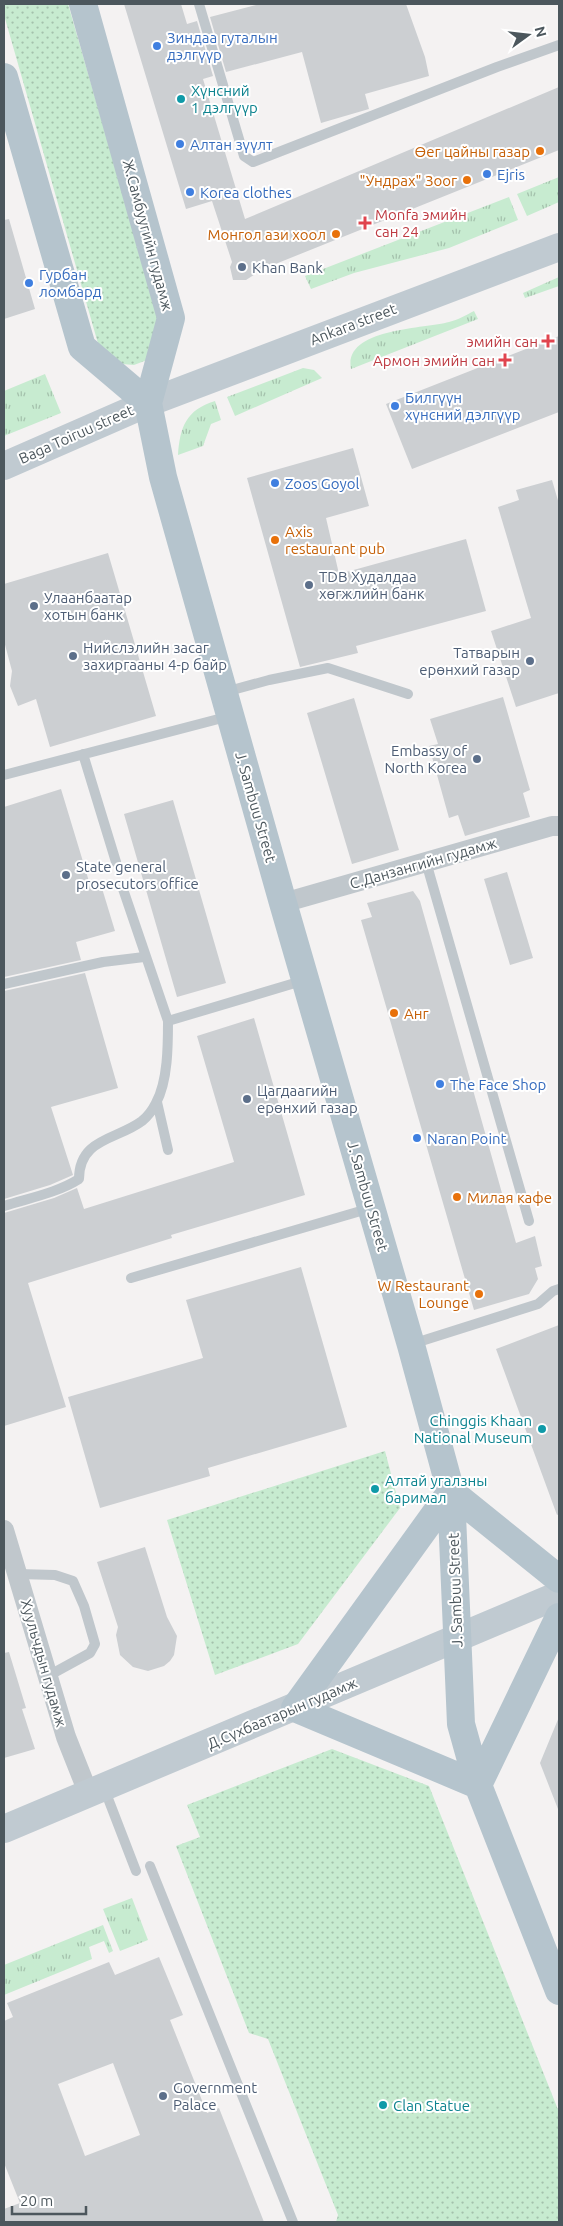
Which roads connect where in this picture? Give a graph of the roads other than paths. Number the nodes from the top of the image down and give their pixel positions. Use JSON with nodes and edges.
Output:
{"nodes":[{"id":1,"x":83,"y":4,"type":"edge"},
{"id":2,"x":199,"y":4,"type":"edge"},
{"id":3,"x":559,"y":45,"type":"edge"},
{"id":4,"x":4,"y":77,"type":"edge"},
{"id":5,"x":559,"y":247,"type":"edge"},
{"id":6,"x":148,"y":403,"type":"junction"},
{"id":7,"x":4,"y":466,"type":"edge"},
{"id":8,"x":408,"y":694,"type":"dead end"},
{"id":9,"x":227,"y":704,"type":"junction"},
{"id":10,"x":83,"y":754,"type":"junction"},
{"id":11,"x":4,"y":775,"type":"edge"},
{"id":12,"x":557,"y":823,"type":"edge"},
{"id":13,"x":116,"y":862,"type":"dead end"},
{"id":14,"x":426,"y":862,"type":"junction"},
{"id":15,"x":123,"y":889,"type":"dead end"},
{"id":16,"x":283,"y":903,"type":"junction"},
{"id":17,"x":144,"y":957,"type":"junction"},
{"id":18,"x":306,"y":980,"type":"junction"},
{"id":19,"x":4,"y":984,"type":"edge"},
{"id":20,"x":168,"y":1021,"type":"junction"},
{"id":21,"x":157,"y":1102,"type":"junction"},
{"id":22,"x":168,"y":1150,"type":"dead end"},
{"id":23,"x":4,"y":1206,"type":"edge"},
{"id":24,"x":372,"y":1208,"type":"junction"},
{"id":25,"x":529,"y":1221,"type":"dead end"},
{"id":26,"x":131,"y":1278,"type":"dead end"},
{"id":27,"x":559,"y":1289,"type":"edge"},
{"id":28,"x":411,"y":1345,"type":"junction"},
{"id":29,"x":451,"y":1492,"type":"junction"},
{"id":30,"x":4,"y":1530,"type":"edge"},
{"id":31,"x":18,"y":1574,"type":"junction"},
{"id":32,"x":559,"y":1579,"type":"edge"},
{"id":33,"x":559,"y":1595,"type":"edge"},
{"id":34,"x":559,"y":1617,"type":"edge"},
{"id":35,"x":457,"y":1639,"type":"junction"},
{"id":36,"x":48,"y":1676,"type":"junction"},
{"id":37,"x":295,"y":1708,"type":"junction"},
{"id":38,"x":478,"y":1785,"type":"junction"},
{"id":39,"x":96,"y":1791,"type":"junction"},
{"id":40,"x":4,"y":1828,"type":"edge"},
{"id":41,"x":150,"y":1866,"type":"dead end"},
{"id":42,"x":136,"y":1871,"type":"dead end"},
{"id":43,"x":559,"y":1991,"type":"edge"},
{"id":44,"x":293,"y":2222,"type":"edge"}],
"edges":[{"from":1,"to":6,"type":"main road","name":"Ж.Самбуугийн гудамж"},
{"from":2,"to":3,"type":"lane"},
{"from":4,"to":6,"type":"main road"},
{"from":5,"to":6,"type":"main road","name":"Ankara street"},
{"from":6,"to":7,"type":"main road","name":"Baga Toiruu street"},
{"from":6,"to":9,"type":"main road","name":"J. Sambuu Street"},
{"from":8,"to":9,"type":"lane"},
{"from":9,"to":10,"type":"lane"},
{"from":9,"to":16,"type":"main road","name":"J. Sambuu Street"},
{"from":10,"to":11,"type":"lane"},
{"from":10,"to":13,"type":"lane"},
{"from":12,"to":14,"type":"street","name":"С.Данзангийн гудамж"},
{"from":14,"to":16,"type":"street","name":"С.Данзангийн гудамж"},
{"from":14,"to":25,"type":"lane"},
{"from":15,"to":17,"type":"lane"},
{"from":16,"to":18,"type":"main road","name":"J. Sambuu Street"},
{"from":17,"to":19,"type":"lane"},
{"from":17,"to":20,"type":"lane"},
{"from":18,"to":20,"type":"lane"},
{"from":18,"to":24,"type":"main road","name":"J. Sambuu Street"},
{"from":20,"to":21,"type":"lane"},
{"from":21,"to":22,"type":"lane"},
{"from":21,"to":23,"type":"lane"},
{"from":24,"to":26,"type":"lane"},
{"from":24,"to":28,"type":"main road","name":"J. Sambuu Street"},
{"from":27,"to":28,"type":"lane"},
{"from":28,"to":29,"type":"main road","name":"J. Sambuu Street"},
{"from":29,"to":32,"type":"main road"},
{"from":29,"to":35,"type":"main road","name":"J. Sambuu Street"},
{"from":29,"to":37,"type":"main road"},
{"from":30,"to":31,"type":"street","name":"Хуульчдын гудамж"},
{"from":31,"to":36,"type":"street","name":"Хуульчдын гудамж"},
{"from":31,"to":36,"type":"lane"},
{"from":33,"to":35,"type":"main road","name":"Д.Сүхбаатарын гудамж"},
{"from":34,"to":38,"type":"main road"},
{"from":35,"to":37,"type":"main road","name":"Д.Сүхбаатарын гудамж"},
{"from":35,"to":38,"type":"main road","name":"J. Sambuu Street"},
{"from":36,"to":39,"type":"street","name":"Хуульчдын гудамж"},
{"from":37,"to":38,"type":"main road"},
{"from":37,"to":39,"type":"main road","name":"Д.Сүхбаатарын гудамж"},
{"from":38,"to":43,"type":"main road","name":"J. Sambuu Street"},
{"from":39,"to":40,"type":"main road","name":"Д.Сүхбаатарын гудамж"},
{"from":39,"to":42,"type":"lane"},
{"from":41,"to":44,"type":"lane"}]}
